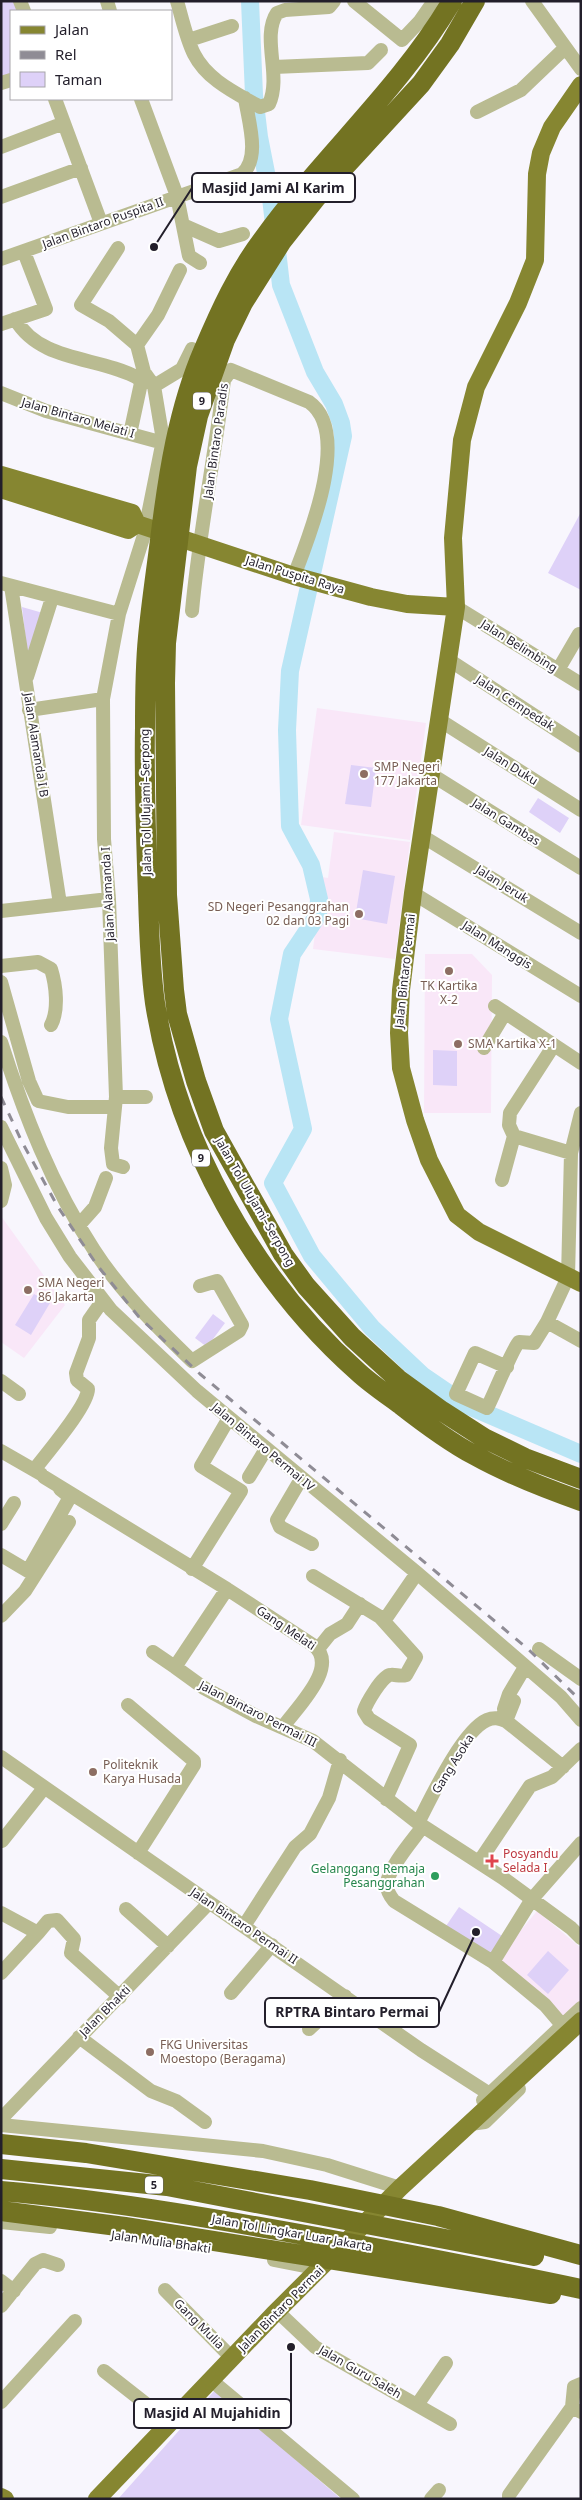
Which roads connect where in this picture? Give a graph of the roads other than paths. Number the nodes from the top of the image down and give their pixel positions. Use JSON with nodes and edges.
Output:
{"nodes":[{"id":1,"x":177,"y":1,"type":"edge"},
{"id":2,"x":334,"y":1,"type":"edge"},
{"id":3,"x":434,"y":1,"type":"edge"},
{"id":4,"x":452,"y":1,"type":"edge"},
{"id":5,"x":475,"y":1,"type":"edge"},
{"id":6,"x":532,"y":1,"type":"edge"},
{"id":7,"x":356,"y":2,"type":"edge"},
{"id":8,"x":232,"y":26,"type":"dead end"},
{"id":9,"x":190,"y":40,"type":"junction"},
{"id":10,"x":565,"y":48,"type":"junction"},
{"id":11,"x":381,"y":50,"type":"dead end"},
{"id":12,"x":274,"y":67,"type":"junction"},
{"id":13,"x":581,"y":69,"type":"edge"},
{"id":14,"x":581,"y":85,"type":"edge"},
{"id":15,"x":55,"y":100,"type":"edge"},
{"id":16,"x":141,"y":100,"type":"edge"},
{"id":17,"x":251,"y":102,"type":"junction"},
{"id":18,"x":477,"y":112,"type":"dead end"},
{"id":19,"x":64,"y":123,"type":"junction"},
{"id":20,"x":1,"y":147,"type":"edge"},
{"id":21,"x":81,"y":168,"type":"junction"},
{"id":22,"x":177,"y":196,"type":"junction"},
{"id":23,"x":1,"y":197,"type":"edge"},
{"id":24,"x":302,"y":201,"type":"junction"},
{"id":25,"x":101,"y":223,"type":"junction"},
{"id":26,"x":185,"y":226,"type":"junction"},
{"id":27,"x":243,"y":234,"type":"dead end"},
{"id":28,"x":118,"y":248,"type":"dead end"},
{"id":29,"x":24,"y":252,"type":"junction"},
{"id":30,"x":1,"y":260,"type":"edge"},
{"id":31,"x":200,"y":263,"type":"dead end"},
{"id":32,"x":180,"y":270,"type":"dead end"},
{"id":33,"x":15,"y":319,"type":"junction"},
{"id":34,"x":1,"y":324,"type":"edge"},
{"id":35,"x":137,"y":345,"type":"junction"},
{"id":36,"x":192,"y":349,"type":"dead end"},
{"id":37,"x":154,"y":386,"type":"junction"},
{"id":38,"x":1,"y":393,"type":"edge"},
{"id":39,"x":130,"y":434,"type":"junction"},
{"id":40,"x":156,"y":441,"type":"dead end"},
{"id":41,"x":1,"y":475,"type":"edge"},
{"id":42,"x":1,"y":489,"type":"edge"},
{"id":43,"x":142,"y":525,"type":"junction"},
{"id":44,"x":198,"y":545,"type":"junction"},
{"id":45,"x":296,"y":577,"type":"junction"},
{"id":46,"x":6,"y":584,"type":"edge"},
{"id":47,"x":52,"y":598,"type":"junction"},
{"id":48,"x":456,"y":607,"type":"junction"},
{"id":49,"x":192,"y":611,"type":"dead end"},
{"id":50,"x":119,"y":614,"type":"junction"},
{"id":51,"x":579,"y":634,"type":"dead end"},
{"id":52,"x":157,"y":641,"type":"junction"},
{"id":53,"x":449,"y":660,"type":"junction"},
{"id":54,"x":558,"y":670,"type":"junction"},
{"id":55,"x":26,"y":680,"type":"junction"},
{"id":56,"x":581,"y":684,"type":"edge"},
{"id":57,"x":103,"y":699,"type":"junction"},
{"id":58,"x":29,"y":710,"type":"junction"},
{"id":59,"x":441,"y":721,"type":"junction"},
{"id":60,"x":581,"y":746,"type":"edge"},
{"id":61,"x":432,"y":776,"type":"junction"},
{"id":62,"x":581,"y":810,"type":"edge"},
{"id":63,"x":422,"y":836,"type":"junction"},
{"id":64,"x":581,"y":868,"type":"edge"},
{"id":65,"x":413,"y":893,"type":"junction"},
{"id":66,"x":109,"y":899,"type":"junction"},
{"id":67,"x":60,"y":904,"type":"junction"},
{"id":68,"x":1,"y":911,"type":"edge"},
{"id":69,"x":581,"y":934,"type":"edge"},
{"id":70,"x":1,"y":966,"type":"edge"},
{"id":71,"x":1,"y":982,"type":"edge"},
{"id":72,"x":581,"y":996,"type":"edge"},
{"id":73,"x":51,"y":1025,"type":"dead end"},
{"id":74,"x":1,"y":1042,"type":"edge"},
{"id":75,"x":554,"y":1045,"type":"junction"},
{"id":76,"x":484,"y":1048,"type":"dead end"},
{"id":77,"x":581,"y":1063,"type":"edge"},
{"id":78,"x":146,"y":1097,"type":"dead end"},
{"id":79,"x":115,"y":1102,"type":"junction"},
{"id":80,"x":581,"y":1113,"type":"edge"},
{"id":81,"x":2,"y":1134,"type":"edge"},
{"id":82,"x":514,"y":1136,"type":"junction"},
{"id":83,"x":572,"y":1153,"type":"junction"},
{"id":84,"x":124,"y":1167,"type":"dead end"},
{"id":85,"x":1,"y":1168,"type":"edge"},
{"id":86,"x":106,"y":1178,"type":"dead end"},
{"id":87,"x":502,"y":1180,"type":"dead end"},
{"id":88,"x":1,"y":1201,"type":"edge"},
{"id":89,"x":79,"y":1225,"type":"junction"},
{"id":90,"x":574,"y":1280,"type":"edge"},
{"id":91,"x":200,"y":1286,"type":"dead end"},
{"id":92,"x":103,"y":1300,"type":"junction"},
{"id":93,"x":547,"y":1322,"type":"junction"},
{"id":94,"x":581,"y":1341,"type":"edge"},
{"id":95,"x":507,"y":1368,"type":"dead end"},
{"id":96,"x":1,"y":1381,"type":"edge"},
{"id":97,"x":19,"y":1394,"type":"dead end"},
{"id":98,"x":229,"y":1418,"type":"junction"},
{"id":99,"x":266,"y":1449,"type":"junction"},
{"id":100,"x":1,"y":1452,"type":"edge"},
{"id":101,"x":39,"y":1473,"type":"junction"},
{"id":102,"x":249,"y":1477,"type":"dead end"},
{"id":103,"x":301,"y":1479,"type":"junction"},
{"id":104,"x":581,"y":1479,"type":"edge"},
{"id":105,"x":581,"y":1501,"type":"edge"},
{"id":106,"x":14,"y":1503,"type":"dead end"},
{"id":107,"x":69,"y":1522,"type":"dead end"},
{"id":108,"x":1,"y":1524,"type":"edge"},
{"id":109,"x":312,"y":1544,"type":"dead end"},
{"id":110,"x":1,"y":1555,"type":"edge"},
{"id":111,"x":192,"y":1569,"type":"junction"},
{"id":112,"x":417,"y":1573,"type":"junction"},
{"id":113,"x":313,"y":1576,"type":"dead end"},
{"id":114,"x":227,"y":1589,"type":"junction"},
{"id":115,"x":360,"y":1604,"type":"junction"},
{"id":116,"x":1,"y":1616,"type":"edge"},
{"id":117,"x":384,"y":1621,"type":"junction"},
{"id":118,"x":318,"y":1648,"type":"junction"},
{"id":119,"x":539,"y":1650,"type":"dead end"},
{"id":120,"x":153,"y":1652,"type":"dead end"},
{"id":121,"x":175,"y":1667,"type":"junction"},
{"id":122,"x":525,"y":1667,"type":"junction"},
{"id":123,"x":581,"y":1679,"type":"edge"},
{"id":124,"x":514,"y":1701,"type":"dead end"},
{"id":125,"x":128,"y":1706,"type":"dead end"},
{"id":126,"x":504,"y":1720,"type":"junction"},
{"id":127,"x":581,"y":1720,"type":"edge"},
{"id":128,"x":283,"y":1728,"type":"junction"},
{"id":129,"x":581,"y":1749,"type":"edge"},
{"id":130,"x":1,"y":1758,"type":"edge"},
{"id":131,"x":340,"y":1760,"type":"junction"},
{"id":132,"x":563,"y":1766,"type":"junction"},
{"id":133,"x":44,"y":1788,"type":"junction"},
{"id":134,"x":386,"y":1799,"type":"junction"},
{"id":135,"x":420,"y":1825,"type":"junction"},
{"id":136,"x":2,"y":1841,"type":"edge"},
{"id":137,"x":581,"y":1842,"type":"edge"},
{"id":138,"x":138,"y":1853,"type":"junction"},
{"id":139,"x":479,"y":1862,"type":"junction"},
{"id":140,"x":532,"y":1899,"type":"junction"},
{"id":141,"x":209,"y":1903,"type":"junction"},
{"id":142,"x":126,"y":1909,"type":"dead end"},
{"id":143,"x":1,"y":1913,"type":"edge"},
{"id":144,"x":244,"y":1926,"type":"junction"},
{"id":145,"x":38,"y":1934,"type":"junction"},
{"id":146,"x":581,"y":1938,"type":"edge"},
{"id":147,"x":272,"y":1945,"type":"junction"},
{"id":148,"x":168,"y":1946,"type":"junction"},
{"id":149,"x":493,"y":1962,"type":"junction"},
{"id":150,"x":1,"y":1973,"type":"edge"},
{"id":151,"x":231,"y":1993,"type":"dead end"},
{"id":152,"x":345,"y":1996,"type":"junction"},
{"id":153,"x":120,"y":1997,"type":"junction"},
{"id":154,"x":581,"y":2008,"type":"edge"},
{"id":155,"x":581,"y":2020,"type":"edge"},
{"id":156,"x":562,"y":2025,"type":"junction"},
{"id":157,"x":309,"y":2029,"type":"dead end"},
{"id":158,"x":581,"y":2029,"type":"edge"},
{"id":159,"x":79,"y":2037,"type":"junction"},
{"id":160,"x":493,"y":2097,"type":"junction"},
{"id":161,"x":1,"y":2119,"type":"edge"},
{"id":162,"x":205,"y":2122,"type":"dead end"},
{"id":163,"x":470,"y":2124,"type":"junction"},
{"id":164,"x":1,"y":2125,"type":"edge"},
{"id":165,"x":1,"y":2144,"type":"edge"},
{"id":166,"x":1,"y":2169,"type":"edge"},
{"id":167,"x":400,"y":2188,"type":"junction"},
{"id":168,"x":1,"y":2191,"type":"edge"},
{"id":169,"x":1,"y":2211,"type":"edge"},
{"id":170,"x":1,"y":2222,"type":"edge"},
{"id":171,"x":581,"y":2255,"type":"edge"},
{"id":172,"x":581,"y":2264,"type":"edge"},
{"id":173,"x":58,"y":2265,"type":"dead end"},
{"id":174,"x":320,"y":2269,"type":"junction"},
{"id":175,"x":1,"y":2281,"type":"edge"},
{"id":176,"x":581,"y":2289,"type":"edge"},
{"id":177,"x":165,"y":2290,"type":"dead end"},
{"id":178,"x":14,"y":2291,"type":"junction"},
{"id":179,"x":581,"y":2298,"type":"edge"},
{"id":180,"x":1,"y":2306,"type":"edge"},
{"id":181,"x":277,"y":2311,"type":"junction"},
{"id":182,"x":75,"y":2320,"type":"dead end"},
{"id":183,"x":232,"y":2358,"type":"junction"},
{"id":184,"x":446,"y":2363,"type":"dead end"},
{"id":185,"x":104,"y":2371,"type":"dead end"},
{"id":186,"x":211,"y":2380,"type":"junction"},
{"id":187,"x":581,"y":2384,"type":"edge"},
{"id":188,"x":1,"y":2402,"type":"edge"},
{"id":189,"x":417,"y":2405,"type":"junction"},
{"id":190,"x":576,"y":2410,"type":"edge"},
{"id":191,"x":169,"y":2422,"type":"junction"},
{"id":192,"x":450,"y":2424,"type":"dead end"},
{"id":193,"x":1,"y":2497,"type":"edge"},
{"id":194,"x":5,"y":2499,"type":"edge"},
{"id":195,"x":97,"y":2499,"type":"edge"},
{"id":196,"x":353,"y":2499,"type":"edge"},
{"id":197,"x":509,"y":2499,"type":"edge"}],
"edges":[{"from":1,"to":9,"type":"street"},
{"from":2,"to":12,"type":"street"},
{"from":3,"to":7,"type":"street"},
{"from":4,"to":24,"type":"highway","name":"Jalan Tol Ulujami–Serpong","number":"9"},
{"from":5,"to":24,"type":"highway","name":"Jalan Tol Ulujami–Serpong","number":"9"},
{"from":6,"to":10,"type":"street"},
{"from":8,"to":9,"type":"street"},
{"from":9,"to":17,"type":"street"},
{"from":10,"to":13,"type":"street"},
{"from":10,"to":18,"type":"street"},
{"from":11,"to":12,"type":"street"},
{"from":12,"to":17,"type":"street"},
{"from":14,"to":48,"type":"main road","name":"Jalan Bintaro Permai"},
{"from":15,"to":19,"type":"street"},
{"from":16,"to":22,"type":"street"},
{"from":17,"to":22,"type":"street","name":"Jalan Bintaro Puspita II"},
{"from":19,"to":20,"type":"street"},
{"from":19,"to":21,"type":"street"},
{"from":21,"to":23,"type":"street"},
{"from":21,"to":25,"type":"street"},
{"from":22,"to":25,"type":"street","name":"Jalan Bintaro Puspita II"},
{"from":22,"to":26,"type":"street"},
{"from":24,"to":52,"type":"highway","name":"Jalan Tol Ulujami–Serpong","number":"9"},
{"from":25,"to":29,"type":"street","name":"Jalan Bintaro Puspita II"},
{"from":26,"to":27,"type":"street"},
{"from":26,"to":31,"type":"street"},
{"from":28,"to":35,"type":"street"},
{"from":29,"to":30,"type":"street","name":"Jalan Bintaro Puspita II"},
{"from":29,"to":33,"type":"street"},
{"from":32,"to":35,"type":"street"},
{"from":33,"to":34,"type":"street"},
{"from":33,"to":39,"type":"street"},
{"from":35,"to":37,"type":"street","name":"Jalan Alamanda I"},
{"from":36,"to":37,"type":"street"},
{"from":37,"to":43,"type":"street","name":"Jalan Alamanda I"},
{"from":38,"to":39,"type":"street","name":"Jalan Bintaro Melati I"},
{"from":39,"to":40,"type":"street","name":"Jalan Bintaro Melati I"},
{"from":41,"to":43,"type":"main road"},
{"from":42,"to":43,"type":"main road"},
{"from":43,"to":44,"type":"main road","name":"Jalan Puspita Raya"},
{"from":43,"to":50,"type":"street","name":"Jalan Alamanda I"},
{"from":44,"to":45,"type":"main road","name":"Jalan Puspita Raya"},
{"from":44,"to":45,"type":"street","name":"Jalan Bintaro Paradis"},
{"from":44,"to":49,"type":"street"},
{"from":45,"to":48,"type":"main road","name":"Jalan Puspita Raya"},
{"from":46,"to":47,"type":"street"},
{"from":46,"to":55,"type":"street","name":"Jalan Alamanda I B"},
{"from":47,"to":50,"type":"street"},
{"from":47,"to":55,"type":"street"},
{"from":48,"to":53,"type":"main road","name":"Jalan Bintaro Permai"},
{"from":48,"to":54,"type":"street","name":"Jalan Belimbing"},
{"from":50,"to":57,"type":"street","name":"Jalan Alamanda I"},
{"from":51,"to":54,"type":"street"},
{"from":52,"to":104,"type":"highway","name":"Jalan Tol Ulujami–Serpong","number":"9"},
{"from":52,"to":105,"type":"highway","name":"Jalan Tol Ulujami–Serpong","number":"9"},
{"from":53,"to":59,"type":"main road","name":"Jalan Bintaro Permai"},
{"from":53,"to":60,"type":"street","name":"Jalan Cempedak"},
{"from":54,"to":56,"type":"street","name":"Jalan Belimbing"},
{"from":55,"to":58,"type":"street","name":"Jalan Alamanda I B"},
{"from":57,"to":58,"type":"street"},
{"from":57,"to":66,"type":"street","name":"Jalan Alamanda I"},
{"from":58,"to":67,"type":"street","name":"Jalan Alamanda I B"},
{"from":59,"to":61,"type":"main road","name":"Jalan Bintaro Permai"},
{"from":59,"to":62,"type":"street","name":"Jalan Duku"},
{"from":61,"to":63,"type":"main road","name":"Jalan Bintaro Permai"},
{"from":61,"to":64,"type":"street","name":"Jalan Gambas"},
{"from":63,"to":65,"type":"main road","name":"Jalan Bintaro Permai"},
{"from":63,"to":69,"type":"street","name":"Jalan Jeruk"},
{"from":65,"to":72,"type":"street","name":"Jalan Manggis"},
{"from":65,"to":90,"type":"main road","name":"Jalan Bintaro Permai"},
{"from":66,"to":67,"type":"street"},
{"from":66,"to":79,"type":"street","name":"Jalan Alamanda I"},
{"from":67,"to":68,"type":"street"},
{"from":70,"to":73,"type":"street"},
{"from":71,"to":79,"type":"street"},
{"from":74,"to":89,"type":"street"},
{"from":75,"to":76,"type":"street"},
{"from":75,"to":77,"type":"street"},
{"from":75,"to":82,"type":"street"},
{"from":78,"to":79,"type":"street"},
{"from":79,"to":84,"type":"street","name":"Jalan Alamanda I"},
{"from":80,"to":83,"type":"street"},
{"from":81,"to":92,"type":"street","name":"Jalan Bintaro Permai IV"},
{"from":82,"to":83,"type":"street"},
{"from":82,"to":87,"type":"street"},
{"from":83,"to":90,"type":"street"},
{"from":85,"to":88,"type":"street"},
{"from":86,"to":89,"type":"street"},
{"from":89,"to":91,"type":"street"},
{"from":90,"to":93,"type":"street"},
{"from":92,"to":98,"type":"street","name":"Jalan Bintaro Permai IV"},
{"from":92,"to":101,"type":"street"},
{"from":93,"to":94,"type":"street"},
{"from":93,"to":95,"type":"street"},
{"from":96,"to":97,"type":"street"},
{"from":98,"to":99,"type":"street","name":"Jalan Bintaro Permai IV"},
{"from":98,"to":111,"type":"street"},
{"from":99,"to":102,"type":"street"},
{"from":99,"to":103,"type":"street","name":"Jalan Bintaro Permai IV"},
{"from":100,"to":101,"type":"street"},
{"from":101,"to":110,"type":"street"},
{"from":101,"to":111,"type":"street"},
{"from":103,"to":109,"type":"street"},
{"from":103,"to":112,"type":"street","name":"Jalan Bintaro Permai IV"},
{"from":106,"to":108,"type":"street"},
{"from":107,"to":116,"type":"street"},
{"from":111,"to":114,"type":"street"},
{"from":112,"to":117,"type":"street"},
{"from":112,"to":122,"type":"street","name":"Jalan Bintaro Permai IV"},
{"from":113,"to":115,"type":"street"},
{"from":114,"to":118,"type":"street","name":"Gang Melati"},
{"from":114,"to":121,"type":"street"},
{"from":115,"to":117,"type":"street"},
{"from":115,"to":118,"type":"street"},
{"from":117,"to":134,"type":"street"},
{"from":118,"to":128,"type":"street","name":"Gang Melati"},
{"from":119,"to":123,"type":"street"},
{"from":120,"to":121,"type":"street","name":"Jalan Bintaro Permai III"},
{"from":121,"to":128,"type":"street","name":"Jalan Bintaro Permai III"},
{"from":122,"to":126,"type":"street"},
{"from":122,"to":127,"type":"street","name":"Jalan Bintaro Permai IV"},
{"from":124,"to":126,"type":"street"},
{"from":125,"to":138,"type":"street"},
{"from":126,"to":132,"type":"street"},
{"from":126,"to":135,"type":"street","name":"Gang Asoka"},
{"from":128,"to":131,"type":"street","name":"Jalan Bintaro Permai III"},
{"from":129,"to":132,"type":"street"},
{"from":130,"to":133,"type":"street","name":"Jalan Bintaro Permai II"},
{"from":131,"to":134,"type":"street","name":"Jalan Bintaro Permai III"},
{"from":131,"to":144,"type":"street"},
{"from":132,"to":139,"type":"street"},
{"from":133,"to":136,"type":"street"},
{"from":133,"to":138,"type":"street","name":"Jalan Bintaro Permai II"},
{"from":134,"to":135,"type":"street","name":"Jalan Bintaro Permai III"},
{"from":135,"to":139,"type":"street","name":"Jalan Bintaro Permai III"},
{"from":135,"to":149,"type":"street"},
{"from":137,"to":140,"type":"street"},
{"from":138,"to":141,"type":"street","name":"Jalan Bintaro Permai II"},
{"from":139,"to":140,"type":"street","name":"Jalan Bintaro Permai III"},
{"from":140,"to":146,"type":"street","name":"Jalan Bintaro Permai III"},
{"from":140,"to":149,"type":"street"},
{"from":141,"to":144,"type":"street","name":"Jalan Bintaro Permai II"},
{"from":141,"to":148,"type":"street","name":"Jalan Bhakti"},
{"from":142,"to":148,"type":"street"},
{"from":143,"to":145,"type":"street"},
{"from":144,"to":147,"type":"street","name":"Jalan Bintaro Permai II"},
{"from":145,"to":150,"type":"street"},
{"from":145,"to":153,"type":"street"},
{"from":147,"to":151,"type":"street"},
{"from":147,"to":152,"type":"street","name":"Jalan Bintaro Permai II"},
{"from":148,"to":153,"type":"street","name":"Jalan Bhakti"},
{"from":149,"to":156,"type":"street"},
{"from":152,"to":157,"type":"street"},
{"from":152,"to":160,"type":"street","name":"Jalan Bintaro Permai II"},
{"from":153,"to":159,"type":"street","name":"Jalan Bhakti"},
{"from":154,"to":156,"type":"street","name":"Jalan Bintaro Permai"},
{"from":155,"to":160,"type":"main road"},
{"from":156,"to":160,"type":"street","name":"Jalan Bintaro Permai"},
{"from":158,"to":163,"type":"street","name":"Jalan Bintaro Permai"},
{"from":159,"to":161,"type":"street","name":"Jalan Bhakti"},
{"from":159,"to":162,"type":"street"},
{"from":160,"to":163,"type":"main road","name":"Jalan Bintaro Permai"},
{"from":163,"to":167,"type":"main road","name":"Jalan Bintaro Permai"},
{"from":164,"to":167,"type":"street"},
{"from":165,"to":171,"type":"highway"},
{"from":166,"to":172,"type":"highway","name":"Jalan Tol Lingkar Luar Jakarta","number":"5"},
{"from":167,"to":174,"type":"main road","name":"Jalan Bintaro Permai"},
{"from":168,"to":176,"type":"highway","name":"Jalan Tol Lingkar Luar Jakarta","number":"5"},
{"from":169,"to":179,"type":"highway"},
{"from":170,"to":174,"type":"street","name":"Jalan Mulia Bhakti"},
{"from":173,"to":178,"type":"street"},
{"from":174,"to":181,"type":"main road","name":"Jalan Bintaro Permai"},
{"from":175,"to":178,"type":"street"},
{"from":177,"to":183,"type":"street","name":"Gang Mulia"},
{"from":178,"to":180,"type":"street"},
{"from":181,"to":183,"type":"main road","name":"Jalan Bintaro Permai"},
{"from":181,"to":189,"type":"street","name":"Jalan Guru Saleh"},
{"from":182,"to":188,"type":"street"},
{"from":183,"to":186,"type":"main road","name":"Jalan Bintaro Permai"},
{"from":184,"to":189,"type":"street"},
{"from":185,"to":191,"type":"street"},
{"from":186,"to":191,"type":"main road","name":"Jalan Bintaro Permai"},
{"from":186,"to":196,"type":"street"},
{"from":187,"to":190,"type":"street"},
{"from":189,"to":192,"type":"street","name":"Jalan Guru Saleh"},
{"from":190,"to":197,"type":"street"},
{"from":191,"to":195,"type":"main road","name":"Jalan Bintaro Permai"},
{"from":193,"to":194,"type":"main road"}]}
